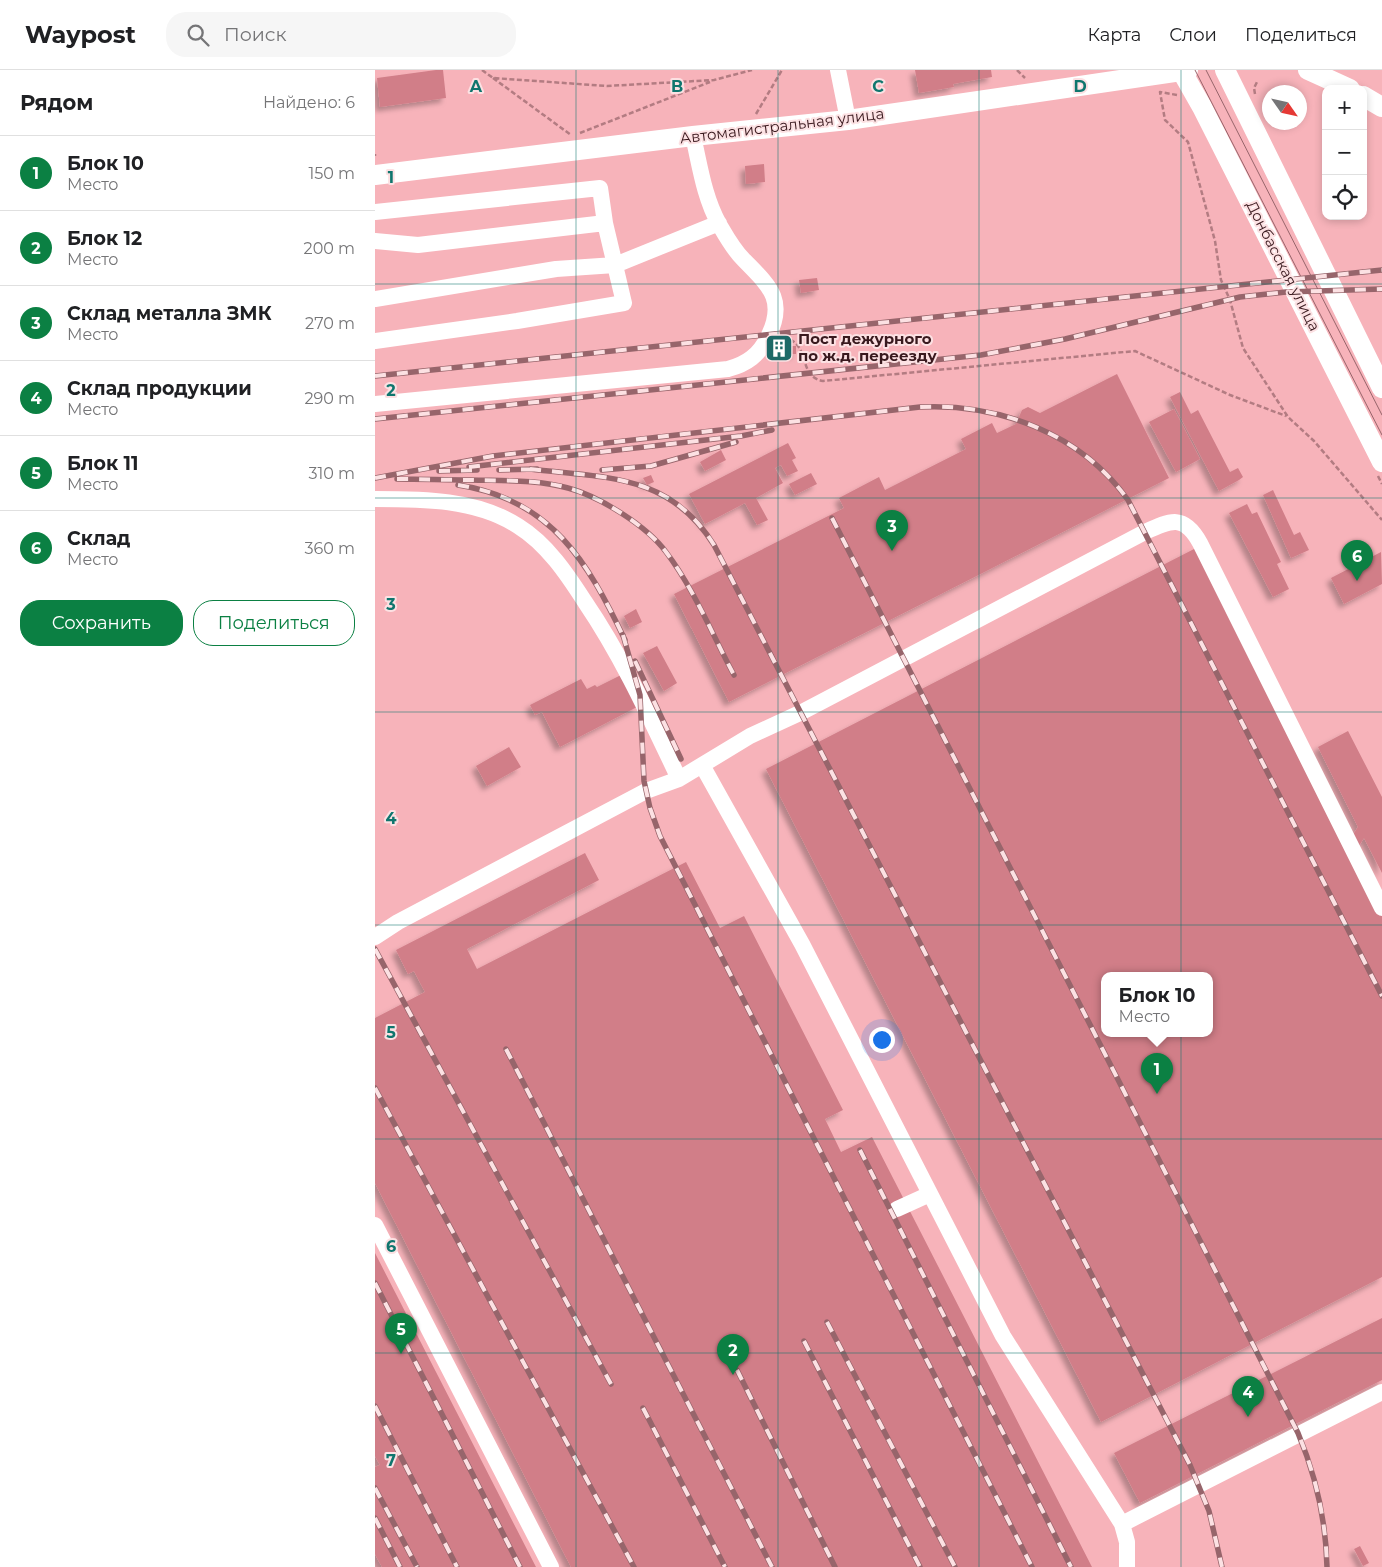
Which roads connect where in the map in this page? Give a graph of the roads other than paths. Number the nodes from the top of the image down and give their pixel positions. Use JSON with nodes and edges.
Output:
{"nodes":[{"id":1,"x":838,"y":70,"type":"edge"},
{"id":2,"x":1184,"y":70,"type":"edge"},
{"id":3,"x":1225,"y":70,"type":"edge"},
{"id":4,"x":1309,"y":70,"type":"edge"},
{"id":5,"x":1341,"y":85,"type":"edge"},
{"id":6,"x":1367,"y":98,"type":"edge"},
{"id":7,"x":1382,"y":106,"type":"edge"},
{"id":8,"x":848,"y":120,"type":"junction"},
{"id":9,"x":693,"y":136,"type":"junction"},
{"id":10,"x":375,"y":175,"type":"edge"},
{"id":11,"x":375,"y":212,"type":"edge"},
{"id":12,"x":605,"y":223,"type":"junction"},
{"id":13,"x":719,"y":223,"type":"junction"},
{"id":14,"x":375,"y":241,"type":"edge"},
{"id":15,"x":615,"y":265,"type":"junction"},
{"id":16,"x":375,"y":300,"type":"edge"},
{"id":17,"x":375,"y":341,"type":"edge"},
{"id":18,"x":1382,"y":388,"type":"edge"},
{"id":19,"x":375,"y":404,"type":"edge"},
{"id":20,"x":1382,"y":462,"type":"edge"},
{"id":21,"x":375,"y":499,"type":"edge"},
{"id":22,"x":702,"y":765,"type":"junction"},
{"id":23,"x":679,"y":779,"type":"junction"},
{"id":24,"x":1382,"y":908,"type":"edge"},
{"id":25,"x":375,"y":937,"type":"edge"},
{"id":26,"x":930,"y":1194,"type":"junction"},
{"id":27,"x":897,"y":1209,"type":"dead end"},
{"id":28,"x":375,"y":1225,"type":"edge"},
{"id":29,"x":1382,"y":1392,"type":"edge"},
{"id":30,"x":1122,"y":1524,"type":"junction"},
{"id":31,"x":551,"y":1567,"type":"edge"},
{"id":32,"x":1127,"y":1567,"type":"edge"}],
"edges":[{"from":1,"to":8,"type":"street"},
{"from":2,"to":8,"type":"main road","name":"Автомагистральная улица"},
{"from":2,"to":20,"type":"main road","name":"Донбасская улица"},
{"from":3,"to":18,"type":"main road"},
{"from":4,"to":5,"type":"main road"},
{"from":6,"to":7,"type":"main road"},
{"from":8,"to":9,"type":"main road","name":"Автомагистральная улица"},
{"from":9,"to":10,"type":"main road","name":"Автомагистральная улица"},
{"from":9,"to":13,"type":"street"},
{"from":11,"to":12,"type":"street"},
{"from":12,"to":14,"type":"street"},
{"from":12,"to":15,"type":"street"},
{"from":13,"to":15,"type":"street"},
{"from":13,"to":19,"type":"street"},
{"from":15,"to":16,"type":"street"},
{"from":15,"to":17,"type":"street"},
{"from":21,"to":23,"type":"street"},
{"from":22,"to":23,"type":"street"},
{"from":22,"to":24,"type":"street"},
{"from":22,"to":26,"type":"street"},
{"from":23,"to":25,"type":"street"},
{"from":26,"to":27,"type":"street"},
{"from":26,"to":30,"type":"street"},
{"from":28,"to":31,"type":"street"},
{"from":29,"to":30,"type":"street"},
{"from":30,"to":32,"type":"street"}]}
